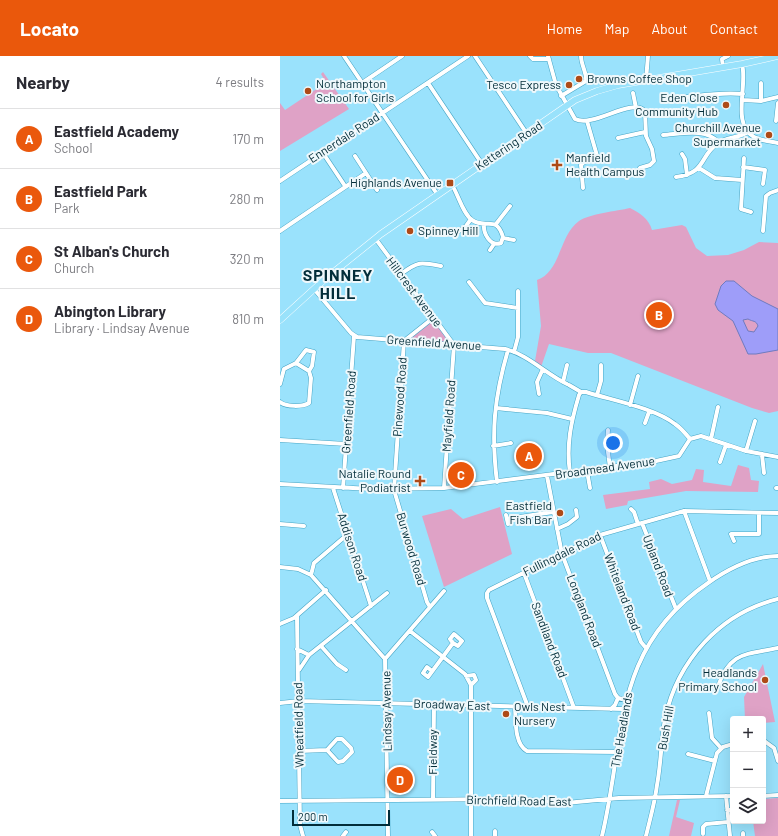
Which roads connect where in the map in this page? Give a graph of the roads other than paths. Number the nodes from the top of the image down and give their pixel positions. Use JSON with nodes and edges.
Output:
{"nodes":[{"id":1,"x":344,"y":56,"type":"edge"},
{"id":2,"x":402,"y":56,"type":"edge"},
{"id":3,"x":468,"y":56,"type":"edge"},
{"id":4,"x":475,"y":56,"type":"edge"},
{"id":5,"x":530,"y":56,"type":"edge"},
{"id":6,"x":581,"y":56,"type":"edge"},
{"id":7,"x":648,"y":56,"type":"edge"},
{"id":8,"x":724,"y":56,"type":"edge"},
{"id":9,"x":760,"y":56,"type":"edge"},
{"id":10,"x":778,"y":56,"type":"edge"},
{"id":11,"x":548,"y":58,"type":"edge"},
{"id":12,"x":756,"y":59,"type":"edge"},
{"id":13,"x":766,"y":59,"type":"junction"},
{"id":14,"x":742,"y":64,"type":"junction"},
{"id":15,"x":723,"y":67,"type":"junction"},
{"id":16,"x":646,"y":80,"type":"junction"},
{"id":17,"x":362,"y":83,"type":"junction"},
{"id":18,"x":428,"y":83,"type":"junction"},
{"id":19,"x":760,"y":83,"type":"dead end"},
{"id":20,"x":633,"y":93,"type":"dead end"},
{"id":21,"x":743,"y":94,"type":"junction"},
{"id":22,"x":560,"y":96,"type":"junction"},
{"id":23,"x":778,"y":98,"type":"edge"},
{"id":24,"x":664,"y":99,"type":"dead end"},
{"id":25,"x":743,"y":100,"type":"junction"},
{"id":26,"x":761,"y":101,"type":"junction"},
{"id":27,"x":778,"y":103,"type":"edge"},
{"id":28,"x":568,"y":105,"type":"junction"},
{"id":29,"x":636,"y":108,"type":"junction"},
{"id":30,"x":383,"y":113,"type":"junction"},
{"id":31,"x":587,"y":121,"type":"junction"},
{"id":32,"x":776,"y":121,"type":"dead end"},
{"id":33,"x":645,"y":132,"type":"junction"},
{"id":34,"x":748,"y":132,"type":"junction"},
{"id":35,"x":527,"y":134,"type":"junction"},
{"id":36,"x":663,"y":135,"type":"dead end"},
{"id":37,"x":618,"y":138,"type":"dead end"},
{"id":38,"x":718,"y":143,"type":"junction"},
{"id":39,"x":778,"y":143,"type":"edge"},
{"id":40,"x":323,"y":153,"type":"junction"},
{"id":41,"x":682,"y":154,"type":"dead end"},
{"id":42,"x":355,"y":156,"type":"dead end"},
{"id":43,"x":744,"y":158,"type":"dead end"},
{"id":44,"x":482,"y":164,"type":"junction"},
{"id":45,"x":640,"y":168,"type":"dead end"},
{"id":46,"x":699,"y":168,"type":"junction"},
{"id":47,"x":744,"y":168,"type":"junction"},
{"id":48,"x":366,"y":173,"type":"junction"},
{"id":49,"x":687,"y":175,"type":"junction"},
{"id":50,"x":676,"y":177,"type":"dead end"},
{"id":51,"x":742,"y":180,"type":"junction"},
{"id":52,"x":280,"y":181,"type":"edge"},
{"id":53,"x":763,"y":184,"type":"dead end"},
{"id":54,"x":452,"y":185,"type":"junction"},
{"id":55,"x":345,"y":186,"type":"junction"},
{"id":56,"x":583,"y":188,"type":"dead end"},
{"id":57,"x":377,"y":190,"type":"dead end"},
{"id":58,"x":778,"y":190,"type":"edge"},
{"id":59,"x":437,"y":194,"type":"junction"},
{"id":60,"x":510,"y":206,"type":"dead end"},
{"id":61,"x":750,"y":212,"type":"dead end"},
{"id":62,"x":471,"y":220,"type":"junction"},
{"id":63,"x":484,"y":224,"type":"junction"},
{"id":64,"x":496,"y":224,"type":"junction"},
{"id":65,"x":280,"y":230,"type":"edge"},
{"id":66,"x":763,"y":231,"type":"dead end"},
{"id":67,"x":455,"y":234,"type":"dead end"},
{"id":68,"x":375,"y":238,"type":"junction"},
{"id":69,"x":503,"y":238,"type":"junction"},
{"id":70,"x":514,"y":240,"type":"dead end"},
{"id":71,"x":494,"y":244,"type":"junction"},
{"id":72,"x":490,"y":250,"type":"dead end"},
{"id":73,"x":441,"y":266,"type":"dead end"},
{"id":74,"x":402,"y":274,"type":"junction"},
{"id":75,"x":469,"y":282,"type":"dead end"},
{"id":76,"x":314,"y":289,"type":"junction"},
{"id":77,"x":518,"y":291,"type":"dead end"},
{"id":78,"x":518,"y":308,"type":"junction"},
{"id":79,"x":433,"y":318,"type":"junction"},
{"id":80,"x":280,"y":320,"type":"edge"},
{"id":81,"x":354,"y":336,"type":"junction"},
{"id":82,"x":404,"y":341,"type":"junction"},
{"id":83,"x":454,"y":345,"type":"junction"},
{"id":84,"x":508,"y":350,"type":"junction"},
{"id":85,"x":514,"y":352,"type":"junction"},
{"id":86,"x":296,"y":363,"type":"junction"},
{"id":87,"x":567,"y":365,"type":"dead end"},
{"id":88,"x":601,"y":365,"type":"dead end"},
{"id":89,"x":309,"y":371,"type":"junction"},
{"id":90,"x":542,"y":371,"type":"junction"},
{"id":91,"x":638,"y":376,"type":"dead end"},
{"id":92,"x":562,"y":382,"type":"junction"},
{"id":93,"x":280,"y":384,"type":"edge"},
{"id":94,"x":581,"y":392,"type":"junction"},
{"id":95,"x":539,"y":395,"type":"dead end"},
{"id":96,"x":597,"y":395,"type":"junction"},
{"id":97,"x":280,"y":402,"type":"edge"},
{"id":98,"x":630,"y":405,"type":"junction"},
{"id":99,"x":718,"y":407,"type":"dead end"},
{"id":100,"x":496,"y":408,"type":"junction"},
{"id":101,"x":649,"y":412,"type":"junction"},
{"id":102,"x":572,"y":419,"type":"junction"},
{"id":103,"x":755,"y":421,"type":"dead end"},
{"id":104,"x":645,"y":423,"type":"dead end"},
{"id":105,"x":608,"y":430,"type":"dead end"},
{"id":106,"x":690,"y":439,"type":"junction"},
{"id":107,"x":711,"y":439,"type":"junction"},
{"id":108,"x":280,"y":440,"type":"edge"},
{"id":109,"x":511,"y":443,"type":"dead end"},
{"id":110,"x":346,"y":444,"type":"junction"},
{"id":111,"x":726,"y":445,"type":"junction"},
{"id":112,"x":493,"y":446,"type":"junction"},
{"id":113,"x":746,"y":451,"type":"junction"},
{"id":114,"x":762,"y":455,"type":"junction"},
{"id":115,"x":778,"y":457,"type":"edge"},
{"id":116,"x":720,"y":462,"type":"dead end"},
{"id":117,"x":610,"y":468,"type":"junction"},
{"id":118,"x":588,"y":471,"type":"junction"},
{"id":119,"x":570,"y":473,"type":"junction"},
{"id":120,"x":764,"y":473,"type":"dead end"},
{"id":121,"x":547,"y":476,"type":"junction"},
{"id":122,"x":497,"y":482,"type":"junction"},
{"id":123,"x":280,"y":484,"type":"edge"},
{"id":124,"x":333,"y":488,"type":"junction"},
{"id":125,"x":343,"y":488,"type":"junction"},
{"id":126,"x":444,"y":488,"type":"junction"},
{"id":127,"x":590,"y":488,"type":"dead end"},
{"id":128,"x":394,"y":490,"type":"junction"},
{"id":129,"x":631,"y":509,"type":"dead end"},
{"id":130,"x":576,"y":510,"type":"dead end"},
{"id":131,"x":684,"y":511,"type":"junction"},
{"id":132,"x":553,"y":512,"type":"junction"},
{"id":133,"x":759,"y":512,"type":"junction"},
{"id":134,"x":778,"y":513,"type":"edge"},
{"id":135,"x":507,"y":519,"type":"dead end"},
{"id":136,"x":640,"y":523,"type":"junction"},
{"id":137,"x":280,"y":524,"type":"edge"},
{"id":138,"x":304,"y":526,"type":"dead end"},
{"id":139,"x":557,"y":529,"type":"junction"},
{"id":140,"x":348,"y":534,"type":"junction"},
{"id":141,"x":600,"y":535,"type":"junction"},
{"id":142,"x":734,"y":541,"type":"dead end"},
{"id":143,"x":562,"y":554,"type":"junction"},
{"id":144,"x":778,"y":556,"type":"edge"},
{"id":145,"x":280,"y":567,"type":"edge"},
{"id":146,"x":524,"y":573,"type":"junction"},
{"id":147,"x":311,"y":575,"type":"junction"},
{"id":148,"x":710,"y":581,"type":"junction"},
{"id":149,"x":326,"y":590,"type":"junction"},
{"id":150,"x":444,"y":591,"type":"dead end"},
{"id":151,"x":387,"y":593,"type":"dead end"},
{"id":152,"x":778,"y":599,"type":"edge"},
{"id":153,"x":371,"y":606,"type":"junction"},
{"id":154,"x":430,"y":608,"type":"junction"},
{"id":155,"x":676,"y":609,"type":"junction"},
{"id":156,"x":297,"y":616,"type":"junction"},
{"id":157,"x":352,"y":621,"type":"junction"},
{"id":158,"x":280,"y":624,"type":"edge"},
{"id":159,"x":410,"y":631,"type":"junction"},
{"id":160,"x":453,"y":643,"type":"dead end"},
{"id":161,"x":321,"y":646,"type":"junction"},
{"id":162,"x":646,"y":648,"type":"junction"},
{"id":163,"x":778,"y":648,"type":"edge"},
{"id":164,"x":296,"y":649,"type":"junction"},
{"id":165,"x":309,"y":655,"type":"junction"},
{"id":166,"x":443,"y":657,"type":"junction"},
{"id":167,"x":385,"y":659,"type":"junction"},
{"id":168,"x":299,"y":670,"type":"junction"},
{"id":169,"x":346,"y":670,"type":"dead end"},
{"id":170,"x":432,"y":671,"type":"dead end"},
{"id":171,"x":466,"y":676,"type":"junction"},
{"id":172,"x":718,"y":683,"type":"dead end"},
{"id":173,"x":471,"y":686,"type":"junction"},
{"id":174,"x":618,"y":698,"type":"junction"},
{"id":175,"x":626,"y":700,"type":"junction"},
{"id":176,"x":299,"y":701,"type":"junction"},
{"id":177,"x":280,"y":703,"type":"edge"},
{"id":178,"x":386,"y":703,"type":"junction"},
{"id":179,"x":434,"y":705,"type":"junction"},
{"id":180,"x":471,"y":706,"type":"junction"},
{"id":181,"x":515,"y":707,"type":"junction"},
{"id":182,"x":528,"y":707,"type":"junction"},
{"id":183,"x":574,"y":708,"type":"junction"},
{"id":184,"x":610,"y":709,"type":"junction"},
{"id":185,"x":623,"y":709,"type":"junction"},
{"id":186,"x":709,"y":713,"type":"dead end"},
{"id":187,"x":766,"y":742,"type":"edge"},
{"id":188,"x":730,"y":745,"type":"edge"},
{"id":189,"x":721,"y":748,"type":"junction"},
{"id":190,"x":327,"y":750,"type":"junction"},
{"id":191,"x":299,"y":751,"type":"junction"},
{"id":192,"x":617,"y":752,"type":"junction"},
{"id":193,"x":688,"y":754,"type":"dead end"},
{"id":194,"x":715,"y":761,"type":"junction"},
{"id":195,"x":778,"y":761,"type":"edge"},
{"id":196,"x":778,"y":795,"type":"edge"},
{"id":197,"x":706,"y":796,"type":"junction"},
{"id":198,"x":726,"y":796,"type":"junction"},
{"id":199,"x":730,"y":796,"type":"edge"},
{"id":200,"x":766,"y":796,"type":"edge"},
{"id":201,"x":655,"y":797,"type":"junction"},
{"id":202,"x":433,"y":799,"type":"junction"},
{"id":203,"x":472,"y":799,"type":"junction"},
{"id":204,"x":610,"y":799,"type":"junction"},
{"id":205,"x":388,"y":800,"type":"junction"},
{"id":206,"x":280,"y":801,"type":"edge"},
{"id":207,"x":300,"y":801,"type":"junction"},
{"id":208,"x":727,"y":810,"type":"joint"},
{"id":209,"x":728,"y":822,"type":"junction"},
{"id":210,"x":698,"y":824,"type":"dead end"},
{"id":211,"x":703,"y":826,"type":"junction"},
{"id":212,"x":495,"y":830,"type":"dead end"},
{"id":213,"x":346,"y":832,"type":"dead end"},
{"id":214,"x":703,"y":834,"type":"dead end"},
{"id":215,"x":303,"y":836,"type":"edge"},
{"id":216,"x":343,"y":836,"type":"edge"},
{"id":217,"x":388,"y":836,"type":"edge"},
{"id":218,"x":471,"y":836,"type":"edge"},
{"id":219,"x":495,"y":836,"type":"edge"},
{"id":220,"x":602,"y":836,"type":"edge"},
{"id":221,"x":646,"y":836,"type":"edge"},
{"id":222,"x":730,"y":836,"type":"edge"}],
"edges":[{"from":1,"to":17,"type":"street"},
{"from":2,"to":17,"type":"street"},
{"from":3,"to":18,"type":"street","name":"Ennerdale Road"},
{"from":4,"to":35,"type":"street"},
{"from":5,"to":11,"type":"street"},
{"from":6,"to":22,"type":"street"},
{"from":7,"to":16,"type":"street"},
{"from":8,"to":15,"type":"street"},
{"from":9,"to":13,"type":"street"},
{"from":10,"to":13,"type":"main road","name":"Kettering Road"},
{"from":11,"to":22,"type":"street"},
{"from":12,"to":13,"type":"main road","name":"Kettering Road"},
{"from":12,"to":14,"type":"main road","name":"Kettering Road"},
{"from":14,"to":15,"type":"main road","name":"Kettering Road"},
{"from":14,"to":21,"type":"street"},
{"from":15,"to":16,"type":"main road","name":"Kettering Road"},
{"from":16,"to":28,"type":"main road","name":"Kettering Road"},
{"from":17,"to":30,"type":"street"},
{"from":18,"to":30,"type":"street","name":"Ennerdale Road"},
{"from":18,"to":44,"type":"street"},
{"from":19,"to":26,"type":"street"},
{"from":20,"to":29,"type":"street"},
{"from":21,"to":24,"type":"street"},
{"from":21,"to":25,"type":"street"},
{"from":22,"to":28,"type":"street"},
{"from":23,"to":26,"type":"street"},
{"from":25,"to":26,"type":"street"},
{"from":25,"to":34,"type":"street"},
{"from":27,"to":32,"type":"street"},
{"from":28,"to":31,"type":"street"},
{"from":28,"to":35,"type":"main road","name":"Kettering Road"},
{"from":29,"to":31,"type":"street"},
{"from":29,"to":33,"type":"street"},
{"from":30,"to":40,"type":"street","name":"Ennerdale Road"},
{"from":30,"to":59,"type":"street"},
{"from":31,"to":56,"type":"street"},
{"from":33,"to":37,"type":"street"},
{"from":33,"to":45,"type":"street"},
{"from":34,"to":38,"type":"street"},
{"from":34,"to":39,"type":"street"},
{"from":35,"to":44,"type":"main road","name":"Kettering Road"},
{"from":36,"to":38,"type":"street"},
{"from":38,"to":46,"type":"street"},
{"from":40,"to":52,"type":"street","name":"Ennerdale Road"},
{"from":40,"to":55,"type":"street"},
{"from":41,"to":49,"type":"street"},
{"from":42,"to":48,"type":"street"},
{"from":43,"to":47,"type":"street"},
{"from":44,"to":54,"type":"main road","name":"Kettering Road"},
{"from":46,"to":49,"type":"street"},
{"from":46,"to":51,"type":"street"},
{"from":47,"to":51,"type":"street"},
{"from":47,"to":53,"type":"street"},
{"from":48,"to":55,"type":"street"},
{"from":48,"to":57,"type":"street"},
{"from":49,"to":50,"type":"street"},
{"from":51,"to":61,"type":"street"},
{"from":54,"to":59,"type":"main road","name":"Kettering Road"},
{"from":54,"to":62,"type":"street"},
{"from":55,"to":65,"type":"street"},
{"from":58,"to":66,"type":"street"},
{"from":59,"to":68,"type":"main road","name":"Kettering Road"},
{"from":60,"to":64,"type":"street"},
{"from":62,"to":63,"type":"street"},
{"from":62,"to":67,"type":"street"},
{"from":63,"to":64,"type":"street"},
{"from":63,"to":71,"type":"street"},
{"from":64,"to":69,"type":"street"},
{"from":68,"to":74,"type":"street","name":"Hillcrest Avenue"},
{"from":68,"to":76,"type":"main road","name":"Kettering Road"},
{"from":69,"to":70,"type":"street"},
{"from":69,"to":71,"type":"street"},
{"from":71,"to":72,"type":"street"},
{"from":73,"to":74,"type":"street"},
{"from":74,"to":79,"type":"street","name":"Hillcrest Avenue"},
{"from":75,"to":78,"type":"street"},
{"from":76,"to":80,"type":"main road","name":"Kettering Road"},
{"from":76,"to":81,"type":"street"},
{"from":77,"to":78,"type":"street"},
{"from":78,"to":85,"type":"street"},
{"from":79,"to":82,"type":"street","name":"Pinewood Road"},
{"from":79,"to":83,"type":"street","name":"Hillcrest Avenue"},
{"from":81,"to":82,"type":"street","name":"Greenfield Avenue"},
{"from":81,"to":110,"type":"street","name":"Greenfield Road"},
{"from":82,"to":83,"type":"street","name":"Greenfield Avenue"},
{"from":82,"to":128,"type":"street","name":"Pinewood Road"},
{"from":83,"to":84,"type":"street","name":"Greenfield Avenue"},
{"from":83,"to":126,"type":"street","name":"Mayfield Road"},
{"from":84,"to":85,"type":"street","name":"Greenfield Avenue"},
{"from":84,"to":100,"type":"street"},
{"from":85,"to":90,"type":"street","name":"Greenfield Avenue"},
{"from":86,"to":89,"type":"street"},
{"from":86,"to":89,"type":"street"},
{"from":86,"to":93,"type":"street"},
{"from":87,"to":92,"type":"street"},
{"from":88,"to":96,"type":"street"},
{"from":89,"to":97,"type":"street"},
{"from":90,"to":92,"type":"street","name":"Greenfield Avenue"},
{"from":90,"to":95,"type":"street"},
{"from":91,"to":98,"type":"street"},
{"from":92,"to":94,"type":"street","name":"Greenfield Avenue"},
{"from":94,"to":96,"type":"street","name":"Greenfield Avenue"},
{"from":94,"to":102,"type":"street"},
{"from":96,"to":98,"type":"street","name":"Greenfield Avenue"},
{"from":98,"to":101,"type":"street","name":"Greenfield Avenue"},
{"from":99,"to":107,"type":"street"},
{"from":100,"to":102,"type":"street"},
{"from":100,"to":112,"type":"street"},
{"from":101,"to":104,"type":"street"},
{"from":101,"to":106,"type":"street","name":"Greenfield Avenue"},
{"from":102,"to":119,"type":"street"},
{"from":103,"to":113,"type":"street"},
{"from":105,"to":117,"type":"street"},
{"from":106,"to":107,"type":"street"},
{"from":106,"to":117,"type":"street","name":"Broadmead Avenue"},
{"from":107,"to":111,"type":"street"},
{"from":108,"to":110,"type":"street"},
{"from":109,"to":112,"type":"street"},
{"from":110,"to":125,"type":"street","name":"Greenfield Road"},
{"from":111,"to":113,"type":"street"},
{"from":111,"to":116,"type":"street"},
{"from":112,"to":122,"type":"street"},
{"from":113,"to":114,"type":"street"},
{"from":114,"to":115,"type":"street"},
{"from":114,"to":120,"type":"street"},
{"from":117,"to":118,"type":"street","name":"Broadmead Avenue"},
{"from":118,"to":119,"type":"street","name":"Broadmead Avenue"},
{"from":118,"to":127,"type":"street"},
{"from":119,"to":121,"type":"street","name":"Broadmead Avenue"},
{"from":121,"to":122,"type":"street","name":"Broadmead Avenue"},
{"from":121,"to":132,"type":"street","name":"Longland Road"},
{"from":122,"to":126,"type":"street","name":"Broadmead Avenue"},
{"from":123,"to":124,"type":"street","name":"Broadmead Avenue"},
{"from":124,"to":125,"type":"street","name":"Broadmead Avenue"},
{"from":124,"to":140,"type":"street","name":"Addison Road"},
{"from":125,"to":128,"type":"street","name":"Broadmead Avenue"},
{"from":126,"to":128,"type":"street","name":"Broadmead Avenue"},
{"from":128,"to":154,"type":"street","name":"Burwood Road"},
{"from":129,"to":136,"type":"street","name":"Upland Road"},
{"from":130,"to":139,"type":"street"},
{"from":131,"to":133,"type":"street","name":"Fullingdale Road"},
{"from":131,"to":136,"type":"street","name":"Fullingdale Road"},
{"from":131,"to":148,"type":"street"},
{"from":132,"to":135,"type":"street"},
{"from":132,"to":139,"type":"street","name":"Longland Road"},
{"from":133,"to":134,"type":"street","name":"Fullingdale Road"},
{"from":133,"to":142,"type":"street"},
{"from":136,"to":141,"type":"street","name":"Fullingdale Road"},
{"from":136,"to":155,"type":"street","name":"Upland Road"},
{"from":137,"to":138,"type":"street"},
{"from":139,"to":143,"type":"street","name":"Longland Road"},
{"from":140,"to":147,"type":"street"},
{"from":140,"to":153,"type":"street","name":"Addison Road"},
{"from":141,"to":143,"type":"street","name":"Fullingdale Road"},
{"from":141,"to":162,"type":"street","name":"Whiteland Road"},
{"from":143,"to":146,"type":"street","name":"Fullingdale Road"},
{"from":143,"to":174,"type":"street","name":"Longland Road"},
{"from":144,"to":148,"type":"street","name":"The Headlands"},
{"from":145,"to":147,"type":"street","name":"Lindsay Avenue"},
{"from":146,"to":182,"type":"street","name":"Fullingdale Road"},
{"from":146,"to":183,"type":"street","name":"Sandiland Road"},
{"from":147,"to":149,"type":"street","name":"Lindsay Avenue"},
{"from":148,"to":155,"type":"street","name":"The Headlands"},
{"from":149,"to":156,"type":"street"},
{"from":149,"to":157,"type":"street","name":"Lindsay Avenue"},
{"from":150,"to":154,"type":"street"},
{"from":151,"to":153,"type":"street"},
{"from":152,"to":201,"type":"street","name":"Bush Hill"},
{"from":153,"to":157,"type":"street"},
{"from":154,"to":159,"type":"street"},
{"from":155,"to":162,"type":"street","name":"The Headlands"},
{"from":156,"to":158,"type":"street"},
{"from":156,"to":164,"type":"street","name":"Wheatfield Road"},
{"from":157,"to":161,"type":"street"},
{"from":157,"to":167,"type":"street","name":"Lindsay Avenue"},
{"from":159,"to":166,"type":"street"},
{"from":159,"to":167,"type":"street"},
{"from":160,"to":166,"type":"street"},
{"from":161,"to":165,"type":"street"},
{"from":161,"to":169,"type":"street"},
{"from":162,"to":175,"type":"street","name":"The Headlands"},
{"from":163,"to":172,"type":"street"},
{"from":164,"to":165,"type":"street"},
{"from":164,"to":168,"type":"street","name":"Wheatfield Road"},
{"from":165,"to":168,"type":"street"},
{"from":166,"to":170,"type":"street"},
{"from":166,"to":171,"type":"street"},
{"from":167,"to":178,"type":"street","name":"Lindsay Avenue"},
{"from":168,"to":176,"type":"street","name":"Wheatfield Road"},
{"from":171,"to":173,"type":"street"},
{"from":171,"to":173,"type":"street"},
{"from":173,"to":180,"type":"street"},
{"from":174,"to":175,"type":"street"},
{"from":174,"to":184,"type":"street"},
{"from":175,"to":185,"type":"street","name":"The Headlands"},
{"from":176,"to":177,"type":"street","name":"Broadway East"},
{"from":176,"to":178,"type":"street","name":"Broadway East"},
{"from":176,"to":191,"type":"street","name":"Wheatfield Road"},
{"from":178,"to":179,"type":"street","name":"Broadway East"},
{"from":178,"to":205,"type":"street","name":"Lindsay Avenue"},
{"from":179,"to":180,"type":"street","name":"Broadway East"},
{"from":179,"to":202,"type":"street","name":"Fieldway"},
{"from":180,"to":181,"type":"street","name":"Broadway East"},
{"from":180,"to":203,"type":"street"},
{"from":181,"to":182,"type":"street","name":"Broadway East"},
{"from":181,"to":192,"type":"street"},
{"from":182,"to":183,"type":"street","name":"Broadway East"},
{"from":183,"to":184,"type":"street","name":"Broadway East"},
{"from":184,"to":185,"type":"street","name":"Broadway East"},
{"from":185,"to":192,"type":"street","name":"The Headlands"},
{"from":186,"to":189,"type":"street"},
{"from":187,"to":195,"type":"street"},
{"from":188,"to":189,"type":"street"},
{"from":189,"to":194,"type":"street"},
{"from":190,"to":190,"type":"street"},
{"from":190,"to":191,"type":"street"},
{"from":191,"to":207,"type":"street","name":"Wheatfield Road"},
{"from":192,"to":204,"type":"street","name":"The Headlands"},
{"from":193,"to":194,"type":"street"},
{"from":194,"to":197,"type":"street"},
{"from":196,"to":200,"type":"street"},
{"from":197,"to":198,"type":"street","name":"Birchfield Road East"},
{"from":197,"to":201,"type":"street","name":"Birchfield Road East"},
{"from":198,"to":199,"type":"street","name":"Birchfield Road East"},
{"from":198,"to":208,"type":"street"},
{"from":201,"to":204,"type":"street","name":"Birchfield Road East"},
{"from":201,"to":221,"type":"street","name":"Bush Hill"},
{"from":202,"to":203,"type":"street","name":"Birchfield Road East"},
{"from":202,"to":205,"type":"street","name":"Birchfield Road East"},
{"from":203,"to":204,"type":"street","name":"Birchfield Road East"},
{"from":203,"to":218,"type":"street"},
{"from":204,"to":220,"type":"street","name":"The Headlands"},
{"from":205,"to":207,"type":"street","name":"Birchfield Road East"},
{"from":205,"to":217,"type":"street","name":"Lindsay Avenue"},
{"from":206,"to":207,"type":"street","name":"Birchfield Road East"},
{"from":207,"to":215,"type":"street","name":"Wheatfield Road"},
{"from":208,"to":209,"type":"street"},
{"from":209,"to":211,"type":"street"},
{"from":209,"to":222,"type":"street"},
{"from":210,"to":211,"type":"street"},
{"from":211,"to":214,"type":"street"},
{"from":212,"to":219,"type":"street"},
{"from":213,"to":216,"type":"street"}]}
